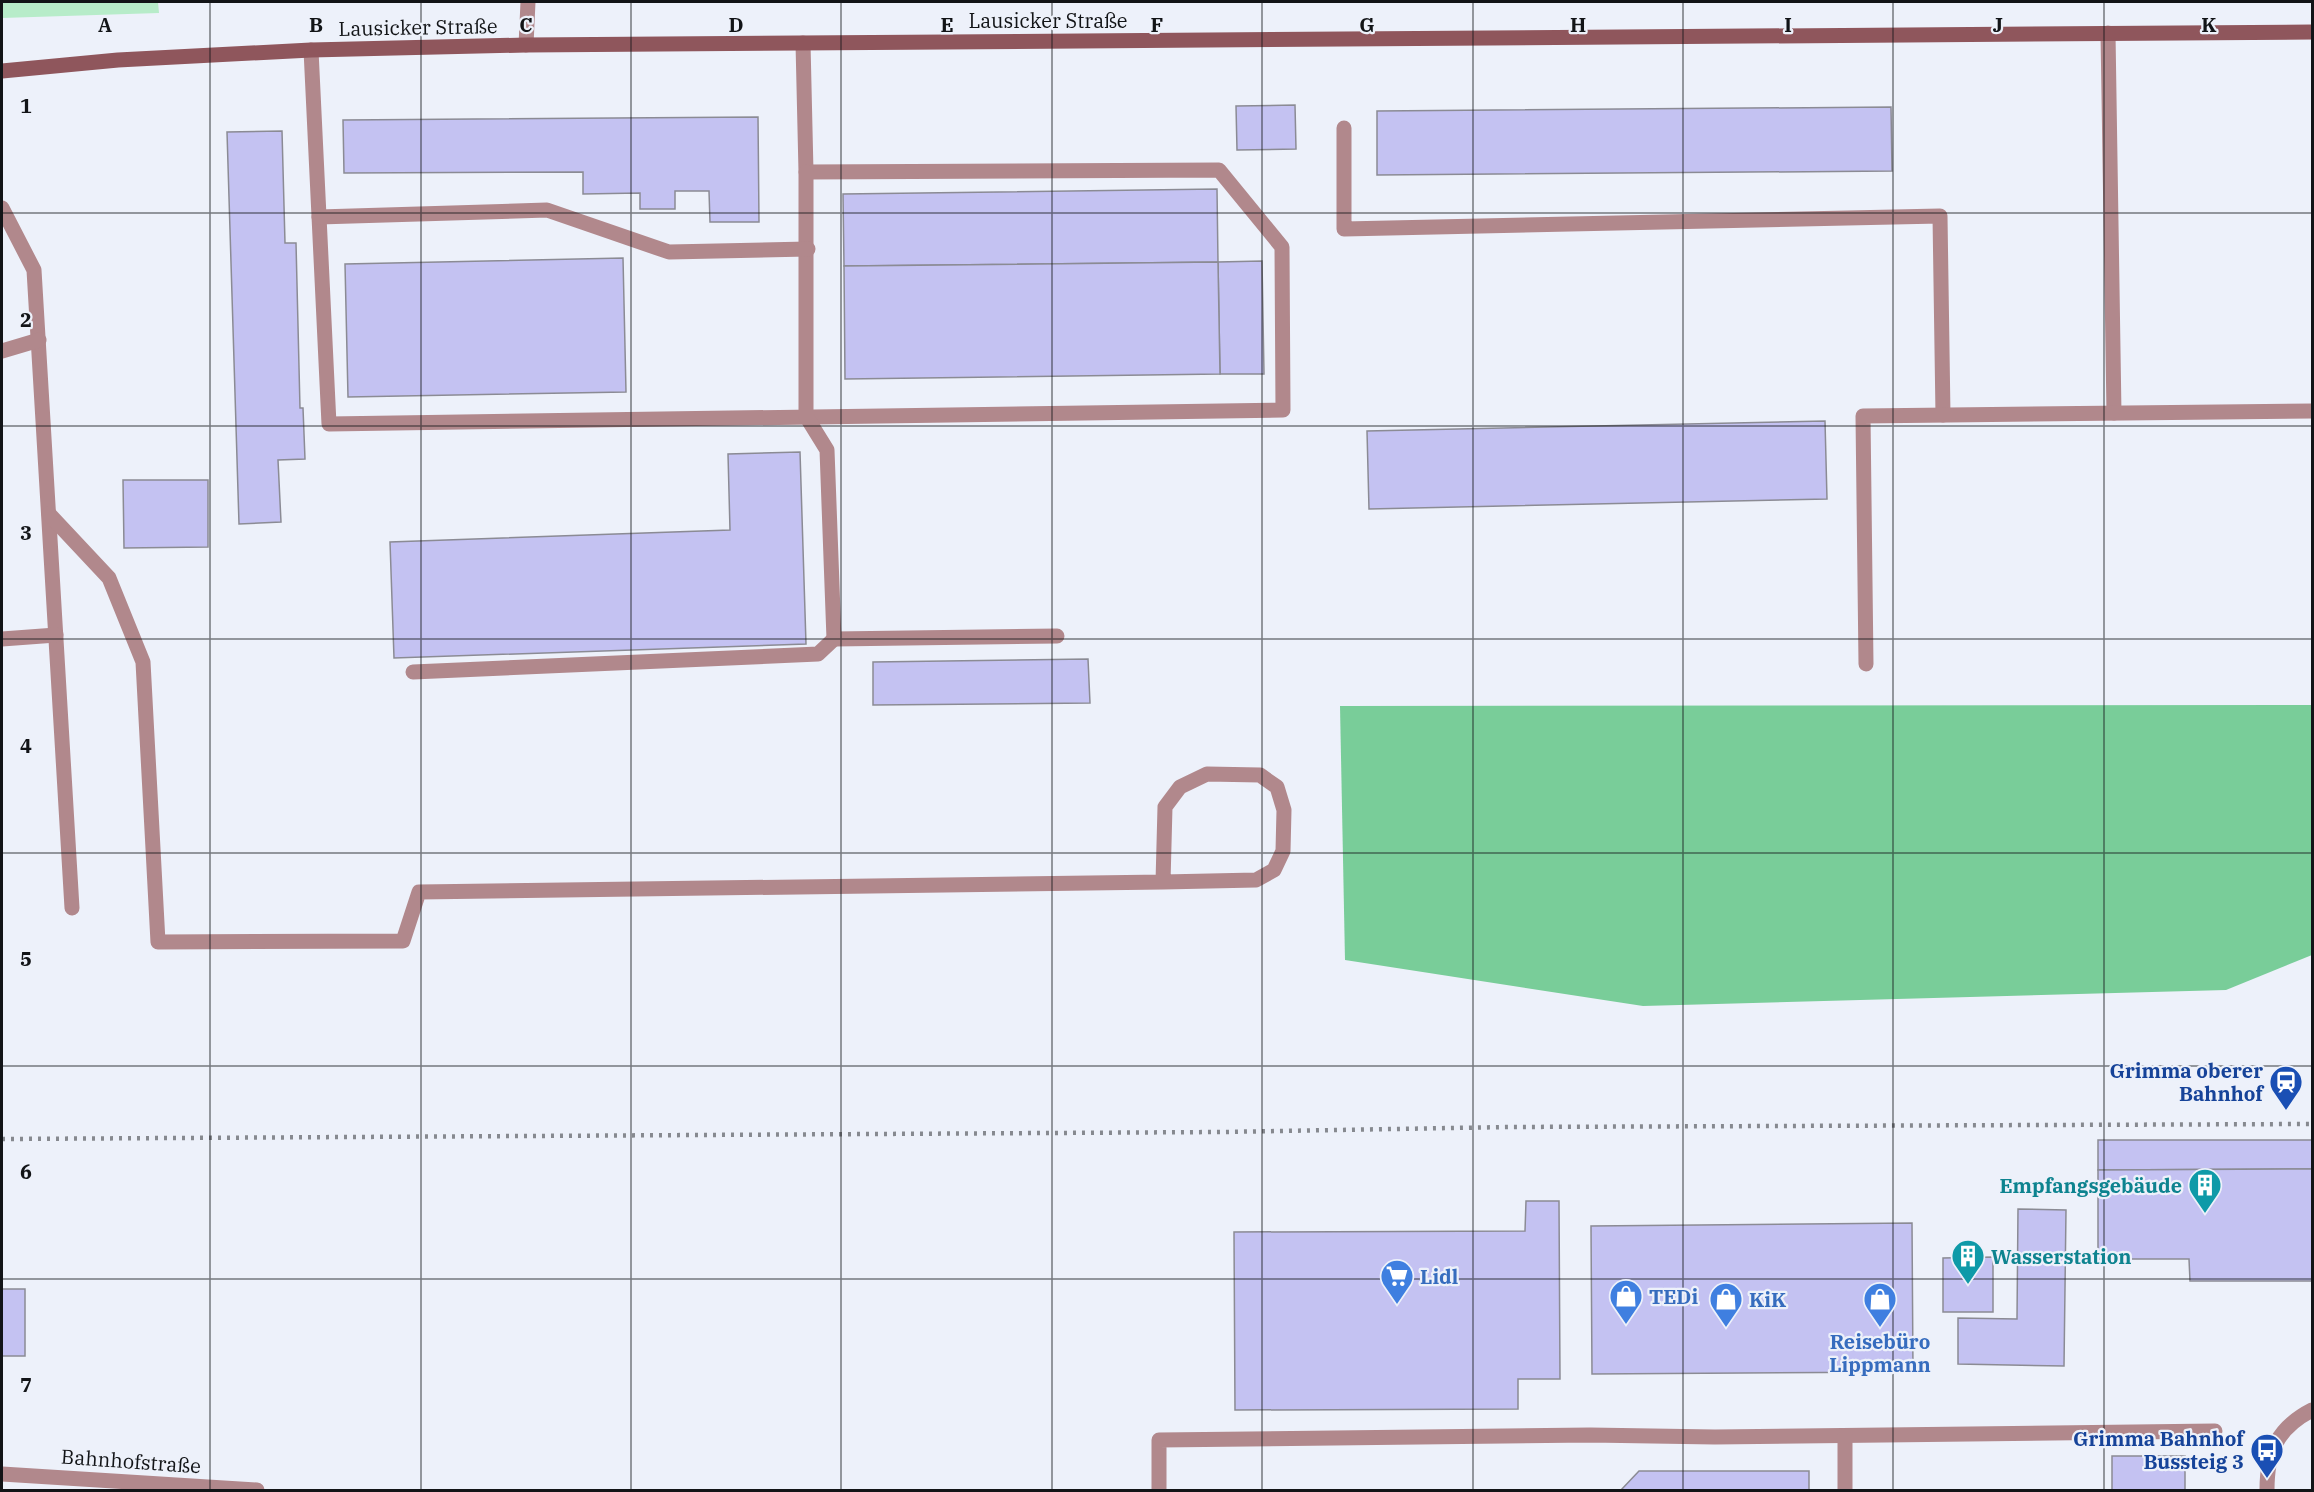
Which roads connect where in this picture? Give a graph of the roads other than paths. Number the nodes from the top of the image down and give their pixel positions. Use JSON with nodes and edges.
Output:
{"nodes":[{"id":1,"x":528,"y":2,"type":"edge"},
{"id":2,"x":2108,"y":33,"type":"junction"},
{"id":3,"x":2313,"y":33,"type":"edge"},
{"id":4,"x":803,"y":43,"type":"junction"},
{"id":5,"x":526,"y":45,"type":"junction"},
{"id":6,"x":311,"y":50,"type":"junction"},
{"id":7,"x":2,"y":71,"type":"edge"},
{"id":8,"x":1344,"y":128,"type":"dead end"},
{"id":9,"x":806,"y":172,"type":"junction"},
{"id":10,"x":2,"y":208,"type":"edge"},
{"id":11,"x":320,"y":217,"type":"junction"},
{"id":12,"x":807,"y":249,"type":"junction"},
{"id":13,"x":39,"y":340,"type":"junction"},
{"id":14,"x":2,"y":351,"type":"edge"},
{"id":15,"x":2313,"y":411,"type":"edge"},
{"id":16,"x":2114,"y":413,"type":"junction"},
{"id":17,"x":1942,"y":415,"type":"junction"},
{"id":18,"x":806,"y":416,"type":"junction"},
{"id":19,"x":49,"y":514,"type":"junction"},
{"id":20,"x":56,"y":635,"type":"junction"},
{"id":21,"x":1057,"y":636,"type":"dead end"},
{"id":22,"x":2,"y":639,"type":"edge"},
{"id":23,"x":834,"y":639,"type":"junction"},
{"id":24,"x":1866,"y":664,"type":"dead end"},
{"id":25,"x":413,"y":672,"type":"dead end"},
{"id":26,"x":1163,"y":882,"type":"junction"},
{"id":27,"x":72,"y":908,"type":"dead end"},
{"id":28,"x":2313,"y":1410,"type":"edge"},
{"id":29,"x":2215,"y":1431,"type":"dead end"},
{"id":30,"x":1845,"y":1436,"type":"junction"},
{"id":31,"x":2,"y":1474,"type":"edge"},
{"id":32,"x":257,"y":1491,"type":"edge"},
{"id":33,"x":1159,"y":1491,"type":"edge"},
{"id":34,"x":1845,"y":1491,"type":"edge"},
{"id":35,"x":2267,"y":1491,"type":"edge"}],
"edges":[{"from":1,"to":5,"type":"street"},
{"from":2,"to":3,"type":"main road","name":"Lausicker Straße"},
{"from":2,"to":4,"type":"main road","name":"Lausicker Straße"},
{"from":2,"to":16,"type":"street"},
{"from":4,"to":5,"type":"main road","name":"Lausicker Straße"},
{"from":4,"to":9,"type":"street"},
{"from":5,"to":6,"type":"main road","name":"Lausicker Straße"},
{"from":6,"to":7,"type":"main road","name":"Lausicker Straße"},
{"from":6,"to":11,"type":"street"},
{"from":8,"to":17,"type":"street"},
{"from":9,"to":12,"type":"street"},
{"from":9,"to":18,"type":"street"},
{"from":10,"to":13,"type":"street"},
{"from":11,"to":12,"type":"street"},
{"from":11,"to":18,"type":"street"},
{"from":12,"to":18,"type":"street"},
{"from":13,"to":14,"type":"street"},
{"from":13,"to":19,"type":"street"},
{"from":15,"to":16,"type":"street"},
{"from":16,"to":17,"type":"street"},
{"from":17,"to":24,"type":"street"},
{"from":18,"to":23,"type":"street"},
{"from":19,"to":20,"type":"street"},
{"from":19,"to":26,"type":"street"},
{"from":20,"to":22,"type":"street"},
{"from":20,"to":27,"type":"street"},
{"from":21,"to":23,"type":"street"},
{"from":23,"to":25,"type":"street"},
{"from":26,"to":26,"type":"street"},
{"from":28,"to":35,"type":"street"},
{"from":29,"to":30,"type":"street"},
{"from":30,"to":33,"type":"street"},
{"from":30,"to":34,"type":"street"},
{"from":31,"to":32,"type":"street","name":"Bahnhofstraße"}]}
